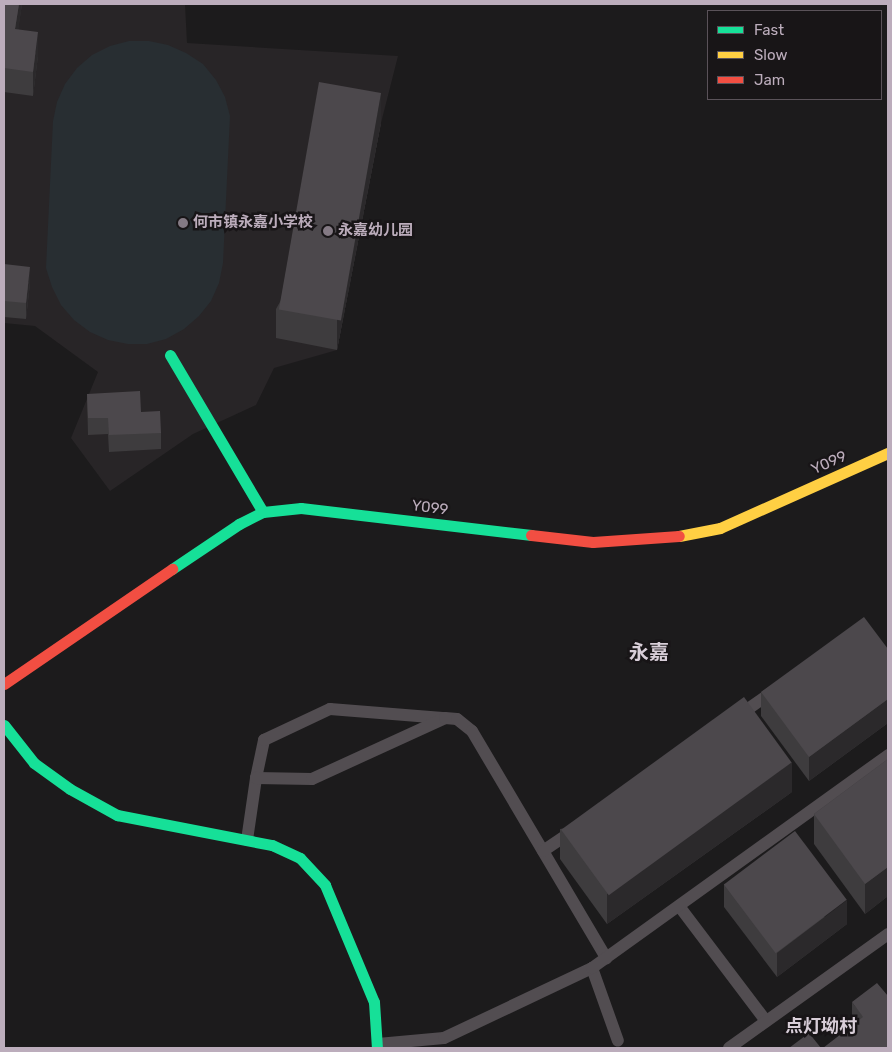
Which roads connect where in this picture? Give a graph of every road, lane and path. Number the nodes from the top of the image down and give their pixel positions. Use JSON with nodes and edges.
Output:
{"nodes":[{"id":1,"x":170,"y":355,"type":"dead end"},
{"id":2,"x":888,"y":453,"type":"edge"},
{"id":3,"x":263,"y":512,"type":"junction"},
{"id":4,"x":788,"y":681,"type":"edge"},
{"id":5,"x":4,"y":684,"type":"edge"},
{"id":6,"x":445,"y":718,"type":"junction"},
{"id":7,"x":731,"y":721,"type":"edge"},
{"id":8,"x":4,"y":725,"type":"edge"},
{"id":9,"x":888,"y":755,"type":"edge"},
{"id":10,"x":256,"y":778,"type":"junction"},
{"id":11,"x":584,"y":823,"type":"edge"},
{"id":12,"x":247,"y":840,"type":"junction"},
{"id":13,"x":543,"y":851,"type":"junction"},
{"id":14,"x":679,"y":906,"type":"junction"},
{"id":15,"x":888,"y":934,"type":"edge"},
{"id":16,"x":606,"y":958,"type":"junction"},
{"id":17,"x":592,"y":968,"type":"junction"},
{"id":18,"x":766,"y":1021,"type":"junction"},
{"id":19,"x":618,"y":1041,"type":"dead end"},
{"id":20,"x":378,"y":1046,"type":"edge"},
{"id":21,"x":736,"y":1046,"type":"edge"}],
"edges":[{"from":1,"to":3,"type":"street"},
{"from":2,"to":3,"type":"street","name":"Y099"},
{"from":3,"to":5,"type":"street","name":"Y099"},
{"from":4,"to":7,"type":"lane"},
{"from":6,"to":10,"type":"lane"},
{"from":6,"to":10,"type":"lane"},
{"from":6,"to":13,"type":"lane"},
{"from":8,"to":12,"type":"street"},
{"from":9,"to":14,"type":"lane"},
{"from":10,"to":12,"type":"lane"},
{"from":11,"to":13,"type":"lane"},
{"from":12,"to":20,"type":"street"},
{"from":13,"to":16,"type":"lane"},
{"from":14,"to":16,"type":"lane"},
{"from":14,"to":18,"type":"lane"},
{"from":15,"to":18,"type":"lane"},
{"from":16,"to":17,"type":"lane"},
{"from":17,"to":19,"type":"lane"},
{"from":17,"to":20,"type":"lane"},
{"from":18,"to":21,"type":"lane"}]}
